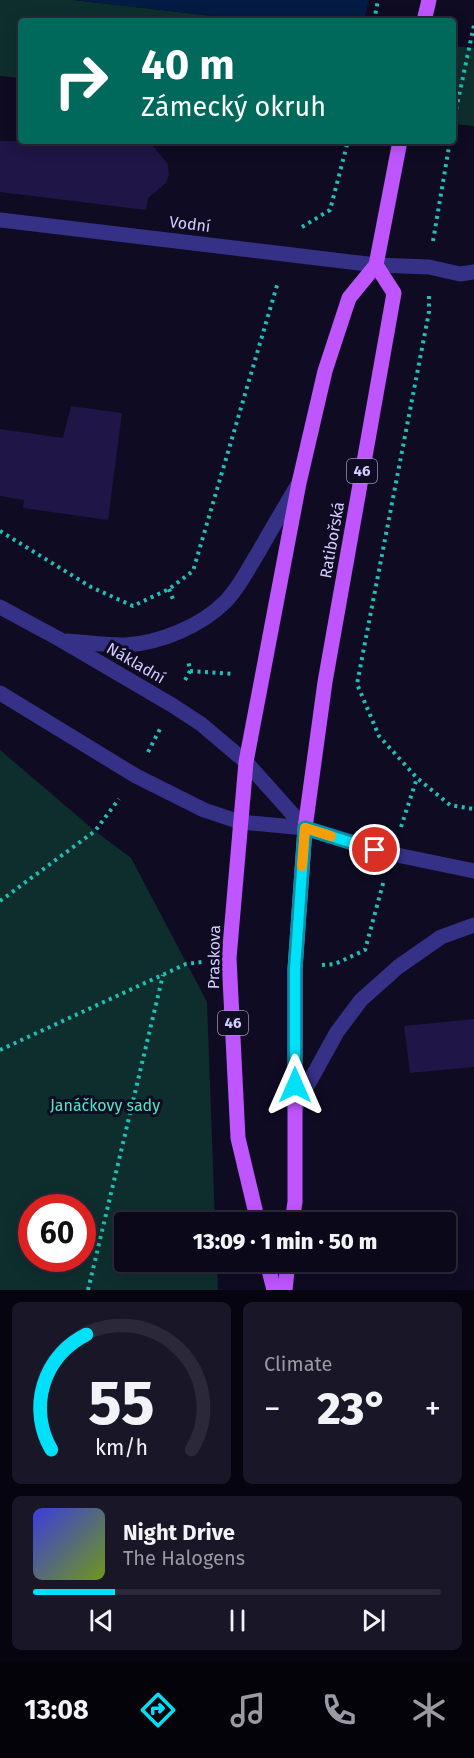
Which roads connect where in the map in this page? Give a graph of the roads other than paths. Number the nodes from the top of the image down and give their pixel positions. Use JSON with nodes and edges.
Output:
{"nodes":[{"id":1,"x":429,"y":0,"type":"edge"},
{"id":2,"x":425,"y":18,"type":"edge"},
{"id":3,"x":399,"y":144,"type":"edge"},
{"id":4,"x":0,"y":220,"type":"edge"},
{"id":5,"x":376,"y":265,"type":"junction"},
{"id":6,"x":474,"y":272,"type":"edge"},
{"id":7,"x":299,"y":483,"type":"junction"},
{"id":8,"x":0,"y":607,"type":"edge"},
{"id":9,"x":61,"y":640,"type":"junction"},
{"id":10,"x":0,"y":693,"type":"edge"},
{"id":11,"x":246,"y":762,"type":"junction"},
{"id":12,"x":240,"y":822,"type":"junction"},
{"id":13,"x":305,"y":828,"type":"junction"},
{"id":14,"x":474,"y":871,"type":"edge"},
{"id":15,"x":474,"y":925,"type":"edge"},
{"id":16,"x":295,"y":1108,"type":"junction"},
{"id":17,"x":256,"y":1212,"type":"edge"},
{"id":18,"x":294,"y":1212,"type":"edge"},
{"id":19,"x":270,"y":1272,"type":"edge"},
{"id":20,"x":287,"y":1272,"type":"edge"},
{"id":21,"x":274,"y":1290,"type":"edge"},
{"id":22,"x":285,"y":1290,"type":"edge"}],
"edges":[{"from":1,"to":2,"type":"main road"},
{"from":3,"to":5,"type":"main road","number":"46"},
{"from":4,"to":5,"type":"street","name":"Vodní"},
{"from":5,"to":6,"type":"street"},
{"from":5,"to":7,"type":"main road","number":"46"},
{"from":5,"to":13,"type":"main road","name":"Ratibořská","number":"46"},
{"from":7,"to":9,"type":"street"},
{"from":7,"to":11,"type":"main road","number":"46"},
{"from":8,"to":9,"type":"street","name":"Nákladní"},
{"from":9,"to":11,"type":"street","name":"Nákladní"},
{"from":10,"to":12,"type":"street"},
{"from":11,"to":12,"type":"main road","name":"Praskova","number":"46"},
{"from":11,"to":13,"type":"street","name":"Nákladní"},
{"from":12,"to":13,"type":"street"},
{"from":12,"to":17,"type":"main road","name":"Praskova","number":"46"},
{"from":13,"to":14,"type":"street"},
{"from":13,"to":16,"type":"main road","number":"46"},
{"from":15,"to":16,"type":"street"},
{"from":16,"to":18,"type":"main road","number":"46"},
{"from":19,"to":21,"type":"main road"},
{"from":20,"to":22,"type":"main road"}]}
